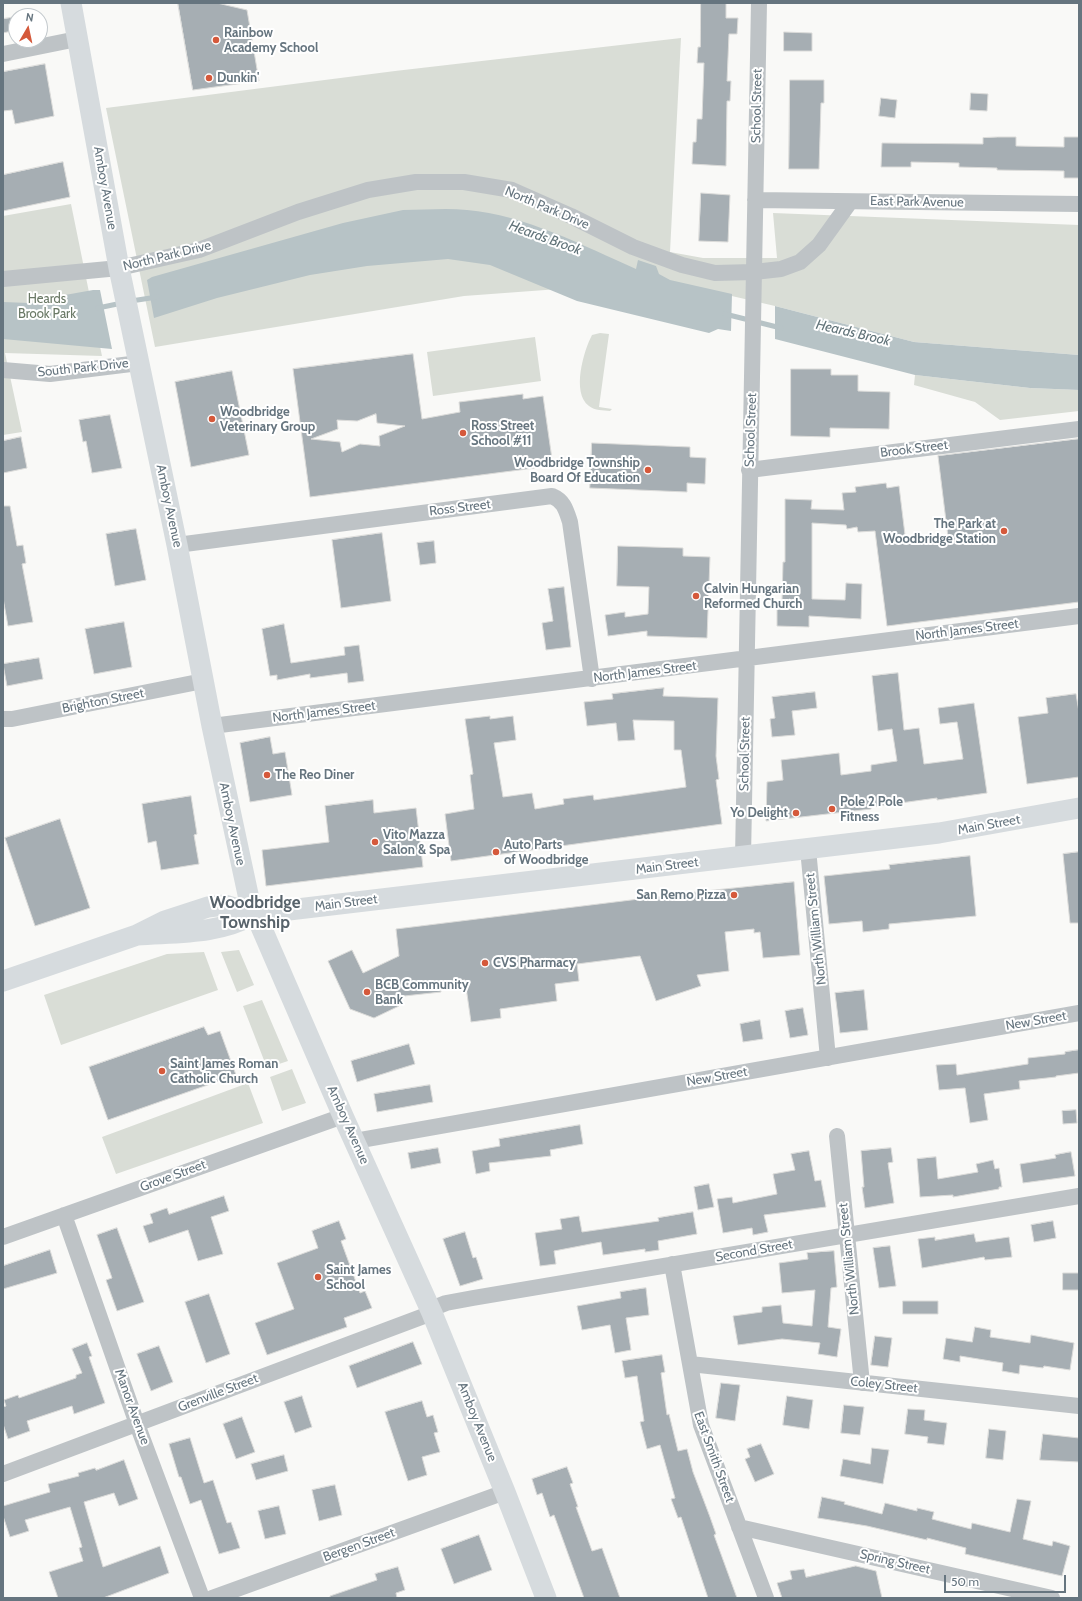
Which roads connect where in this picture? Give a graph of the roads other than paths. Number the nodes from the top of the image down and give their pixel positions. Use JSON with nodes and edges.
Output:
{"nodes":[{"id":1,"x":70,"y":3,"type":"edge"},
{"id":2,"x":759,"y":3,"type":"edge"},
{"id":3,"x":77,"y":39,"type":"junction"},
{"id":4,"x":3,"y":54,"type":"edge"},
{"id":5,"x":755,"y":200,"type":"junction"},
{"id":6,"x":850,"y":202,"type":"junction"},
{"id":7,"x":1079,"y":204,"type":"edge"},
{"id":8,"x":754,"y":272,"type":"junction"},
{"id":9,"x":121,"y":277,"type":"junction"},
{"id":10,"x":3,"y":278,"type":"edge"},
{"id":11,"x":139,"y":363,"type":"junction"},
{"id":12,"x":3,"y":370,"type":"edge"},
{"id":13,"x":1079,"y":429,"type":"edge"},
{"id":14,"x":750,"y":470,"type":"junction"},
{"id":15,"x":177,"y":545,"type":"junction"},
{"id":16,"x":1079,"y":616,"type":"edge"},
{"id":17,"x":748,"y":658,"type":"junction"},
{"id":18,"x":592,"y":679,"type":"junction"},
{"id":19,"x":203,"y":680,"type":"junction"},
{"id":20,"x":3,"y":719,"type":"edge"},
{"id":21,"x":212,"y":726,"type":"junction"},
{"id":22,"x":1079,"y":808,"type":"edge"},
{"id":23,"x":808,"y":849,"type":"junction"},
{"id":24,"x":743,"y":857,"type":"junction"},
{"id":25,"x":254,"y":914,"type":"junction"},
{"id":26,"x":3,"y":981,"type":"edge"},
{"id":27,"x":1079,"y":1013,"type":"edge"},
{"id":28,"x":828,"y":1058,"type":"junction"},
{"id":29,"x":343,"y":1116,"type":"junction"},
{"id":30,"x":837,"y":1136,"type":"dead end"},
{"id":31,"x":355,"y":1141,"type":"junction"},
{"id":32,"x":1079,"y":1196,"type":"edge"},
{"id":33,"x":64,"y":1215,"type":"junction"},
{"id":34,"x":847,"y":1235,"type":"junction"},
{"id":35,"x":3,"y":1237,"type":"edge"},
{"id":36,"x":672,"y":1264,"type":"junction"},
{"id":37,"x":431,"y":1311,"type":"junction"},
{"id":38,"x":690,"y":1364,"type":"junction"},
{"id":39,"x":862,"y":1383,"type":"junction"},
{"id":40,"x":1079,"y":1406,"type":"edge"},
{"id":41,"x":137,"y":1424,"type":"junction"},
{"id":42,"x":3,"y":1474,"type":"edge"},
{"id":43,"x":505,"y":1492,"type":"junction"},
{"id":44,"x":739,"y":1527,"type":"junction"},
{"id":45,"x":202,"y":1598,"type":"edge"},
{"id":46,"x":212,"y":1598,"type":"edge"},
{"id":47,"x":546,"y":1598,"type":"edge"},
{"id":48,"x":766,"y":1598,"type":"edge"},
{"id":49,"x":1052,"y":1598,"type":"edge"}],
"edges":[{"from":1,"to":3,"type":"main road","name":"Amboy Avenue"},
{"from":2,"to":5,"type":"street","name":"School Street"},
{"from":3,"to":4,"type":"street"},
{"from":3,"to":9,"type":"main road","name":"Amboy Avenue"},
{"from":5,"to":6,"type":"street","name":"East Park Avenue"},
{"from":5,"to":8,"type":"street","name":"School Street"},
{"from":6,"to":7,"type":"street","name":"East Park Avenue"},
{"from":6,"to":8,"type":"street","name":"North Park Drive"},
{"from":8,"to":9,"type":"street","name":"North Park Drive"},
{"from":8,"to":14,"type":"street","name":"School Street"},
{"from":9,"to":10,"type":"street","name":"North Park Drive"},
{"from":9,"to":11,"type":"main road","name":"Amboy Avenue"},
{"from":11,"to":12,"type":"street","name":"South Park Drive"},
{"from":11,"to":15,"type":"main road","name":"Amboy Avenue"},
{"from":13,"to":14,"type":"street","name":"Brook Street"},
{"from":14,"to":17,"type":"street","name":"School Street"},
{"from":15,"to":18,"type":"street","name":"Ross Street"},
{"from":15,"to":19,"type":"main road","name":"Amboy Avenue"},
{"from":16,"to":17,"type":"street","name":"North James Street"},
{"from":17,"to":18,"type":"street","name":"North James Street"},
{"from":17,"to":24,"type":"street","name":"School Street"},
{"from":18,"to":21,"type":"street","name":"North James Street"},
{"from":19,"to":20,"type":"street","name":"Brighton Street"},
{"from":19,"to":21,"type":"main road","name":"Amboy Avenue"},
{"from":21,"to":25,"type":"main road","name":"Amboy Avenue"},
{"from":22,"to":23,"type":"main road","name":"Main Street"},
{"from":23,"to":24,"type":"main road","name":"Main Street"},
{"from":23,"to":28,"type":"street","name":"North William Street"},
{"from":24,"to":25,"type":"main road","name":"Main Street"},
{"from":25,"to":26,"type":"main road","name":"Main Street"},
{"from":25,"to":29,"type":"main road","name":"Amboy Avenue"},
{"from":27,"to":28,"type":"street","name":"New Street"},
{"from":28,"to":31,"type":"street","name":"New Street"},
{"from":29,"to":31,"type":"main road","name":"Amboy Avenue"},
{"from":29,"to":33,"type":"street","name":"Grove Street"},
{"from":30,"to":34,"type":"street","name":"North William Street"},
{"from":31,"to":37,"type":"main road","name":"Amboy Avenue"},
{"from":32,"to":34,"type":"street","name":"Second Street"},
{"from":33,"to":35,"type":"street","name":"Grove Street"},
{"from":33,"to":41,"type":"street","name":"Manor Avenue"},
{"from":34,"to":36,"type":"street","name":"Second Street"},
{"from":34,"to":39,"type":"street","name":"North William Street"},
{"from":36,"to":37,"type":"street","name":"Second Street"},
{"from":36,"to":38,"type":"street","name":"East Smith Street"},
{"from":37,"to":41,"type":"street","name":"Grenville Street"},
{"from":37,"to":43,"type":"main road","name":"Amboy Avenue"},
{"from":38,"to":39,"type":"street","name":"Coley Street"},
{"from":38,"to":44,"type":"street","name":"East Smith Street"},
{"from":39,"to":40,"type":"street","name":"Coley Street"},
{"from":41,"to":42,"type":"street","name":"Grenville Street"},
{"from":41,"to":45,"type":"street","name":"Manor Avenue"},
{"from":43,"to":46,"type":"street","name":"Bergen Street"},
{"from":43,"to":47,"type":"main road","name":"Amboy Avenue"},
{"from":44,"to":48,"type":"street","name":"East Smith Street"},
{"from":44,"to":49,"type":"street","name":"Spring Street"}]}
